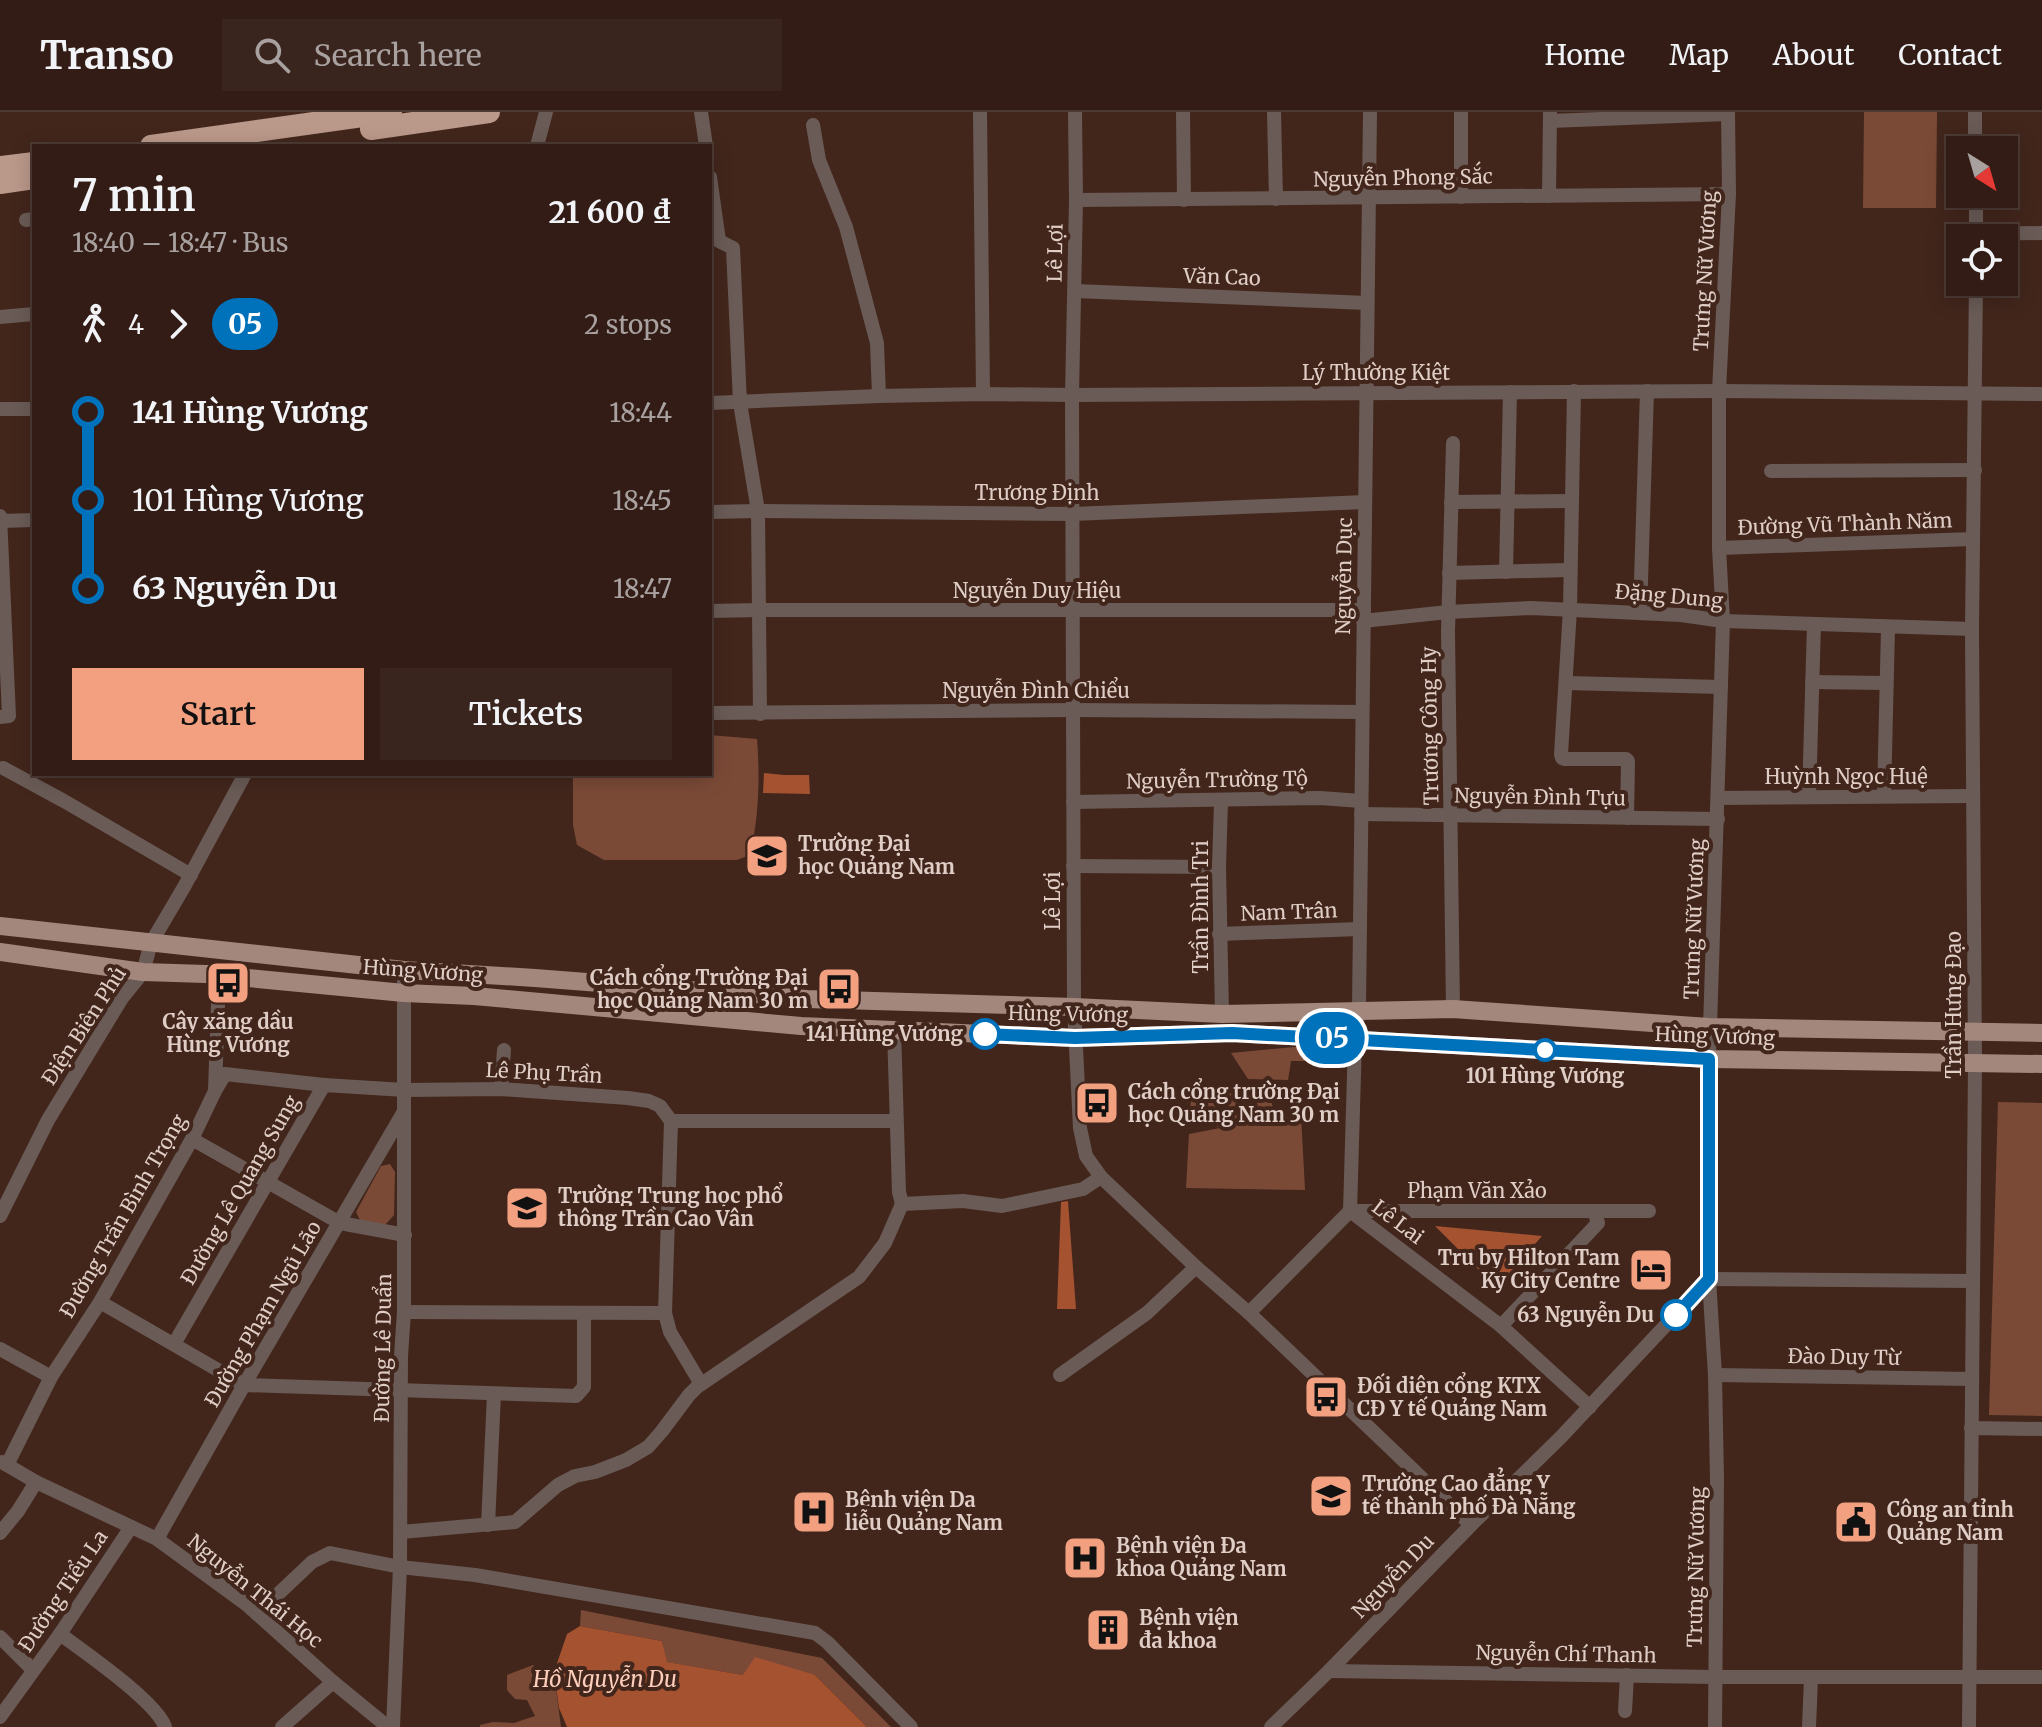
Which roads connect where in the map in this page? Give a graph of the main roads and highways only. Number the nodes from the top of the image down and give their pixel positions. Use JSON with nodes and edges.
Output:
{"nodes":[{"id":1,"x":391,"y":112,"type":"edge"},
{"id":2,"x":489,"y":112,"type":"edge"},
{"id":3,"x":165,"y":144,"type":"edge"},
{"id":4,"x":269,"y":144,"type":"edge"},
{"id":5,"x":32,"y":163,"type":"edge"},
{"id":6,"x":0,"y":167,"type":"edge"},
{"id":7,"x":32,"y":178,"type":"edge"},
{"id":8,"x":0,"y":183,"type":"edge"},
{"id":9,"x":0,"y":926,"type":"edge"},
{"id":10,"x":0,"y":952,"type":"edge"},
{"id":11,"x":2042,"y":1033,"type":"edge"},
{"id":12,"x":2042,"y":1064,"type":"edge"}],
"edges":[{"from":1,"to":3,"type":"highway"},
{"from":2,"to":4,"type":"highway"},
{"from":5,"to":6,"type":"highway"},
{"from":7,"to":8,"type":"highway"},
{"from":9,"to":11,"type":"main road","name":"Hùng Vương"},
{"from":10,"to":12,"type":"main road","name":"Hùng Vương"}]}
